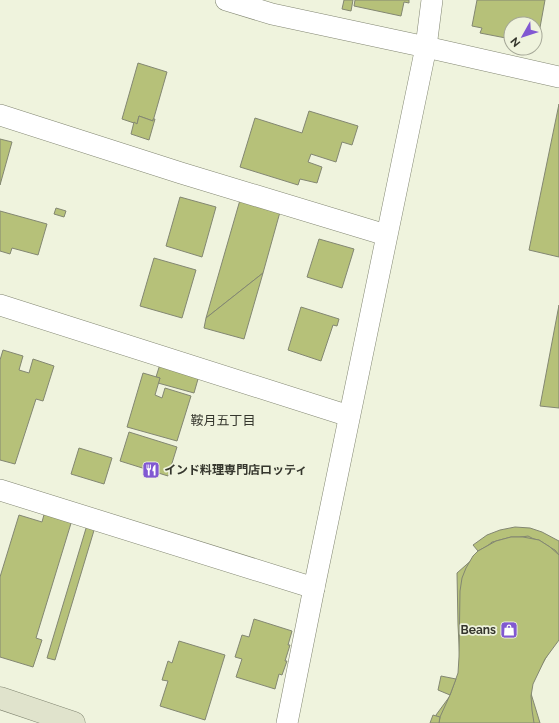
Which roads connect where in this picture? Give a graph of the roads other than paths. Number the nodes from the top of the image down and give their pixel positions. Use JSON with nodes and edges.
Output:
{"nodes":[{"id":1,"x":226,"y":0,"type":"edge"},
{"id":2,"x":432,"y":0,"type":"edge"},
{"id":3,"x":426,"y":47,"type":"junction"},
{"id":4,"x":559,"y":77,"type":"edge"},
{"id":5,"x":0,"y":115,"type":"edge"},
{"id":6,"x":386,"y":235,"type":"junction"},
{"id":7,"x":0,"y":305,"type":"edge"},
{"id":8,"x":349,"y":416,"type":"junction"},
{"id":9,"x":0,"y":490,"type":"edge"},
{"id":10,"x":314,"y":588,"type":"junction"},
{"id":11,"x":0,"y":698,"type":"edge"},
{"id":12,"x":74,"y":723,"type":"edge"},
{"id":13,"x":287,"y":723,"type":"edge"}],
"edges":[{"from":1,"to":3,"type":"street"},
{"from":2,"to":3,"type":"street"},
{"from":3,"to":4,"type":"street"},
{"from":3,"to":6,"type":"street"},
{"from":5,"to":6,"type":"street"},
{"from":6,"to":8,"type":"street"},
{"from":7,"to":8,"type":"street"},
{"from":8,"to":10,"type":"street"},
{"from":9,"to":10,"type":"street"},
{"from":10,"to":13,"type":"street"},
{"from":11,"to":12,"type":"street"}]}
